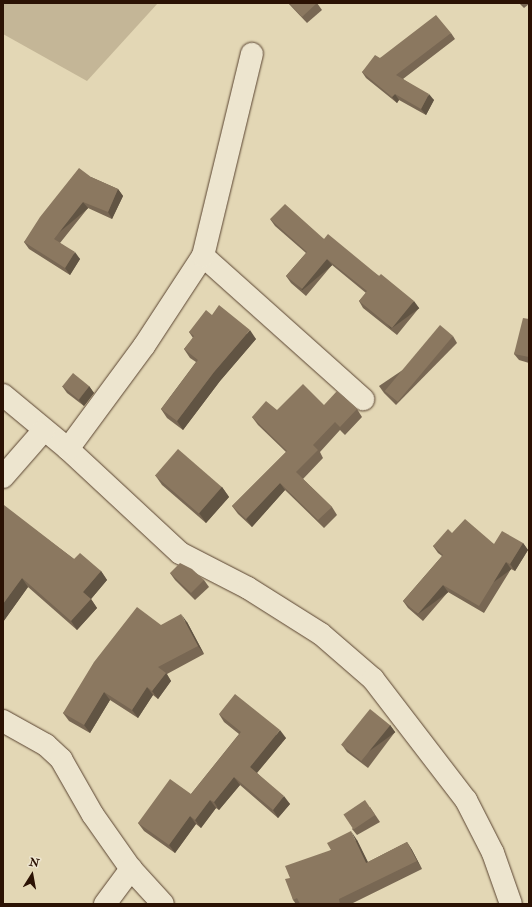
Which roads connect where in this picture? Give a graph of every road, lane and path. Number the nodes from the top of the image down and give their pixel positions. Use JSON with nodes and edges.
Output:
{"nodes":[{"id":1,"x":252,"y":54,"type":"dead end"},
{"id":2,"x":203,"y":256,"type":"junction"},
{"id":3,"x":3,"y":394,"type":"edge"},
{"id":4,"x":363,"y":399,"type":"dead end"},
{"id":5,"x":44,"y":430,"type":"junction"},
{"id":6,"x":68,"y":449,"type":"junction"},
{"id":7,"x":3,"y":477,"type":"edge"},
{"id":8,"x":3,"y":721,"type":"edge"},
{"id":9,"x":131,"y":869,"type":"junction"},
{"id":10,"x":105,"y":904,"type":"edge"},
{"id":11,"x":163,"y":904,"type":"edge"},
{"id":12,"x":511,"y":904,"type":"edge"}],
"edges":[{"from":1,"to":2,"type":"street"},
{"from":2,"to":4,"type":"street"},
{"from":2,"to":6,"type":"street"},
{"from":3,"to":5,"type":"street"},
{"from":5,"to":6,"type":"street"},
{"from":5,"to":7,"type":"street"},
{"from":6,"to":12,"type":"street"},
{"from":8,"to":9,"type":"street"},
{"from":9,"to":10,"type":"street"},
{"from":9,"to":11,"type":"street"}]}
